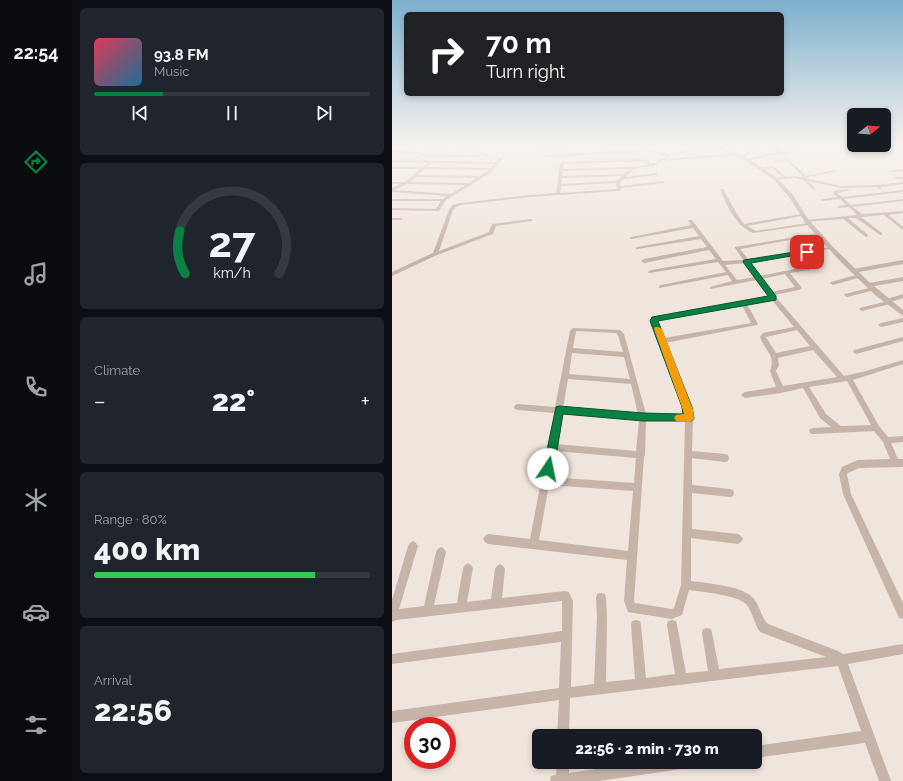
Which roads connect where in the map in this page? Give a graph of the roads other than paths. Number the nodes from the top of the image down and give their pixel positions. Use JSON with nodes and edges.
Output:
{"nodes":[{"id":1,"x":473,"y":181,"type":"edge"},
{"id":2,"x":560,"y":181,"type":"edge"},
{"id":3,"x":620,"y":181,"type":"edge"},
{"id":4,"x":777,"y":181,"type":"edge"},
{"id":5,"x":806,"y":181,"type":"edge"},
{"id":6,"x":818,"y":181,"type":"edge"},
{"id":7,"x":392,"y":182,"type":"edge"},
{"id":8,"x":663,"y":182,"type":"dead end"},
{"id":9,"x":406,"y":183,"type":"junction"},
{"id":10,"x":903,"y":183,"type":"edge"},
{"id":11,"x":469,"y":184,"type":"junction"},
{"id":12,"x":560,"y":185,"type":"junction"},
{"id":13,"x":618,"y":185,"type":"junction"},
{"id":14,"x":877,"y":186,"type":"junction"},
{"id":15,"x":814,"y":189,"type":"dead end"},
{"id":16,"x":722,"y":190,"type":"dead end"},
{"id":17,"x":855,"y":190,"type":"dead end"},
{"id":18,"x":392,"y":191,"type":"edge"},
{"id":19,"x":903,"y":191,"type":"edge"},
{"id":20,"x":887,"y":193,"type":"junction"},
{"id":21,"x":558,"y":194,"type":"junction"},
{"id":22,"x":452,"y":195,"type":"junction"},
{"id":23,"x":841,"y":198,"type":"junction"},
{"id":24,"x":392,"y":200,"type":"edge"},
{"id":25,"x":444,"y":200,"type":"junction"},
{"id":26,"x":823,"y":200,"type":"dead end"},
{"id":27,"x":897,"y":200,"type":"junction"},
{"id":28,"x":903,"y":200,"type":"edge"},
{"id":29,"x":849,"y":205,"type":"junction"},
{"id":30,"x":903,"y":205,"type":"edge"},
{"id":31,"x":840,"y":206,"type":"dead end"},
{"id":32,"x":392,"y":209,"type":"edge"},
{"id":33,"x":902,"y":213,"type":"edge"},
{"id":34,"x":885,"y":214,"type":"junction"},
{"id":35,"x":801,"y":215,"type":"junction"},
{"id":36,"x":860,"y":216,"type":"junction"},
{"id":37,"x":845,"y":218,"type":"junction"},
{"id":38,"x":392,"y":219,"type":"edge"},
{"id":39,"x":401,"y":219,"type":"dead end"},
{"id":40,"x":531,"y":220,"type":"dead end"},
{"id":41,"x":690,"y":221,"type":"dead end"},
{"id":42,"x":807,"y":222,"type":"junction"},
{"id":43,"x":744,"y":225,"type":"junction"},
{"id":44,"x":694,"y":226,"type":"junction"},
{"id":45,"x":903,"y":229,"type":"edge"},
{"id":46,"x":818,"y":234,"type":"junction"},
{"id":47,"x":880,"y":234,"type":"dead end"},
{"id":48,"x":866,"y":236,"type":"dead end"},
{"id":49,"x":702,"y":237,"type":"junction"},
{"id":50,"x":631,"y":238,"type":"dead end"},
{"id":51,"x":638,"y":248,"type":"dead end"},
{"id":52,"x":710,"y":248,"type":"junction"},
{"id":53,"x":830,"y":248,"type":"junction"},
{"id":54,"x":435,"y":254,"type":"junction"},
{"id":55,"x":795,"y":254,"type":"junction"},
{"id":56,"x":644,"y":261,"type":"dead end"},
{"id":57,"x":721,"y":262,"type":"junction"},
{"id":58,"x":746,"y":262,"type":"junction"},
{"id":59,"x":903,"y":262,"type":"edge"},
{"id":60,"x":853,"y":271,"type":"junction"},
{"id":61,"x":651,"y":272,"type":"dead end"},
{"id":62,"x":729,"y":273,"type":"junction"},
{"id":63,"x":787,"y":273,"type":"junction"},
{"id":64,"x":392,"y":274,"type":"edge"},
{"id":65,"x":859,"y":276,"type":"junction"},
{"id":66,"x":758,"y":278,"type":"junction"},
{"id":67,"x":903,"y":279,"type":"edge"},
{"id":68,"x":738,"y":281,"type":"junction"},
{"id":69,"x":833,"y":283,"type":"dead end"},
{"id":70,"x":661,"y":287,"type":"dead end"},
{"id":71,"x":871,"y":287,"type":"junction"},
{"id":72,"x":712,"y":288,"type":"dead end"},
{"id":73,"x":848,"y":295,"type":"dead end"},
{"id":74,"x":771,"y":296,"type":"junction"},
{"id":75,"x":903,"y":296,"type":"edge"},
{"id":76,"x":887,"y":302,"type":"junction"},
{"id":77,"x":744,"y":304,"type":"junction"},
{"id":78,"x":862,"y":309,"type":"dead end"},
{"id":79,"x":903,"y":314,"type":"edge"},
{"id":80,"x":903,"y":320,"type":"edge"},
{"id":81,"x":881,"y":326,"type":"dead end"},
{"id":82,"x":798,"y":328,"type":"junction"},
{"id":83,"x":903,"y":339,"type":"edge"},
{"id":84,"x":662,"y":340,"type":"junction"},
{"id":85,"x":815,"y":347,"type":"junction"},
{"id":86,"x":569,"y":350,"type":"junction"},
{"id":87,"x":856,"y":352,"type":"dead end"},
{"id":88,"x":627,"y":355,"type":"junction"},
{"id":89,"x":775,"y":356,"type":"junction"},
{"id":90,"x":903,"y":362,"type":"edge"},
{"id":91,"x":565,"y":376,"type":"junction"},
{"id":92,"x":846,"y":379,"type":"junction"},
{"id":93,"x":634,"y":382,"type":"junction"},
{"id":94,"x":805,"y":386,"type":"junction"},
{"id":95,"x":781,"y":390,"type":"junction"},
{"id":96,"x":745,"y":395,"type":"dead end"},
{"id":97,"x":518,"y":407,"type":"dead end"},
{"id":98,"x":559,"y":410,"type":"junction"},
{"id":99,"x":643,"y":417,"type":"junction"},
{"id":100,"x":689,"y":418,"type":"junction"},
{"id":101,"x":876,"y":428,"type":"junction"},
{"id":102,"x":840,"y":430,"type":"junction"},
{"id":103,"x":812,"y":431,"type":"dead end"},
{"id":104,"x":903,"y":439,"type":"edge"},
{"id":105,"x":886,"y":440,"type":"junction"},
{"id":106,"x":553,"y":447,"type":"junction"},
{"id":107,"x":688,"y":454,"type":"junction"},
{"id":108,"x":641,"y":455,"type":"junction"},
{"id":109,"x":725,"y":458,"type":"dead end"},
{"id":110,"x":900,"y":463,"type":"edge"},
{"id":111,"x":546,"y":481,"type":"junction"},
{"id":112,"x":638,"y":488,"type":"junction"},
{"id":113,"x":688,"y":489,"type":"junction"},
{"id":114,"x":730,"y":493,"type":"dead end"},
{"id":115,"x":687,"y":533,"type":"junction"},
{"id":116,"x":488,"y":539,"type":"dead end"},
{"id":117,"x":738,"y":539,"type":"dead end"},
{"id":118,"x":534,"y":544,"type":"junction"},
{"id":119,"x":413,"y":546,"type":"dead end"},
{"id":120,"x":441,"y":552,"type":"dead end"},
{"id":121,"x":632,"y":556,"type":"junction"},
{"id":122,"x":468,"y":568,"type":"dead end"},
{"id":123,"x":500,"y":569,"type":"dead end"},
{"id":124,"x":686,"y":585,"type":"junction"},
{"id":125,"x":602,"y":598,"type":"dead end"},
{"id":126,"x":496,"y":603,"type":"junction"},
{"id":127,"x":461,"y":607,"type":"junction"},
{"id":128,"x":428,"y":611,"type":"junction"},
{"id":129,"x":903,"y":614,"type":"edge"},
{"id":130,"x":392,"y":616,"type":"edge"},
{"id":131,"x":636,"y":626,"type":"dead end"},
{"id":132,"x":672,"y":626,"type":"dead end"},
{"id":133,"x":707,"y":633,"type":"dead end"},
{"id":134,"x":566,"y":636,"type":"junction"},
{"id":135,"x":903,"y":648,"type":"edge"},
{"id":136,"x":392,"y":659,"type":"edge"},
{"id":137,"x":841,"y":660,"type":"junction"},
{"id":138,"x":714,"y":676,"type":"junction"},
{"id":139,"x":681,"y":679,"type":"junction"},
{"id":140,"x":641,"y":684,"type":"junction"},
{"id":141,"x":600,"y":689,"type":"junction"},
{"id":142,"x":564,"y":693,"type":"junction"},
{"id":143,"x":392,"y":717,"type":"edge"},
{"id":144,"x":563,"y":729,"type":"edge"},
{"id":145,"x":869,"y":736,"type":"junction"},
{"id":146,"x":762,"y":751,"type":"edge"},
{"id":147,"x":562,"y":769,"type":"edge"},
{"id":148,"x":641,"y":769,"type":"edge"},
{"id":149,"x":560,"y":781,"type":"edge"},
{"id":150,"x":885,"y":781,"type":"edge"}],
"edges":[{"from":1,"to":11,"type":"street"},
{"from":2,"to":12,"type":"street"},
{"from":3,"to":13,"type":"street"},
{"from":4,"to":35,"type":"street"},
{"from":5,"to":15,"type":"street"},
{"from":6,"to":14,"type":"street"},
{"from":7,"to":9,"type":"street"},
{"from":8,"to":13,"type":"street"},
{"from":9,"to":11,"type":"street"},
{"from":9,"to":18,"type":"street"},
{"from":10,"to":14,"type":"street"},
{"from":11,"to":22,"type":"street"},
{"from":12,"to":13,"type":"street"},
{"from":12,"to":21,"type":"street"},
{"from":13,"to":21,"type":"street"},
{"from":14,"to":20,"type":"street"},
{"from":16,"to":43,"type":"street"},
{"from":17,"to":23,"type":"street"},
{"from":18,"to":22,"type":"street"},
{"from":19,"to":20,"type":"street"},
{"from":20,"to":23,"type":"street"},
{"from":20,"to":27,"type":"street"},
{"from":21,"to":54,"type":"street"},
{"from":22,"to":25,"type":"street"},
{"from":23,"to":26,"type":"street"},
{"from":23,"to":29,"type":"street"},
{"from":24,"to":25,"type":"street"},
{"from":25,"to":32,"type":"street"},
{"from":27,"to":28,"type":"street"},
{"from":27,"to":29,"type":"street"},
{"from":27,"to":30,"type":"street"},
{"from":29,"to":31,"type":"street"},
{"from":29,"to":36,"type":"street"},
{"from":33,"to":34,"type":"street"},
{"from":34,"to":36,"type":"street"},
{"from":34,"to":45,"type":"street"},
{"from":35,"to":42,"type":"street"},
{"from":35,"to":43,"type":"street"},
{"from":36,"to":37,"type":"street"},
{"from":36,"to":47,"type":"street"},
{"from":37,"to":42,"type":"street"},
{"from":37,"to":48,"type":"street"},
{"from":38,"to":39,"type":"street"},
{"from":40,"to":54,"type":"street"},
{"from":41,"to":44,"type":"street"},
{"from":42,"to":43,"type":"street"},
{"from":42,"to":46,"type":"street"},
{"from":44,"to":49,"type":"street"},
{"from":44,"to":50,"type":"street"},
{"from":46,"to":53,"type":"street"},
{"from":46,"to":58,"type":"street"},
{"from":49,"to":51,"type":"street"},
{"from":49,"to":52,"type":"street"},
{"from":52,"to":56,"type":"street"},
{"from":52,"to":57,"type":"street"},
{"from":53,"to":55,"type":"street"},
{"from":53,"to":60,"type":"street"},
{"from":54,"to":64,"type":"street"},
{"from":55,"to":58,"type":"street"},
{"from":55,"to":63,"type":"street"},
{"from":57,"to":58,"type":"street"},
{"from":57,"to":61,"type":"street"},
{"from":57,"to":62,"type":"street"},
{"from":58,"to":66,"type":"street"},
{"from":59,"to":60,"type":"street"},
{"from":60,"to":65,"type":"street"},
{"from":62,"to":68,"type":"street"},
{"from":62,"to":70,"type":"street"},
{"from":63,"to":66,"type":"street"},
{"from":63,"to":74,"type":"street"},
{"from":65,"to":69,"type":"street"},
{"from":65,"to":71,"type":"street"},
{"from":66,"to":68,"type":"street"},
{"from":66,"to":74,"type":"street"},
{"from":67,"to":71,"type":"street"},
{"from":68,"to":72,"type":"street"},
{"from":71,"to":73,"type":"street"},
{"from":71,"to":76,"type":"street"},
{"from":74,"to":77,"type":"street"},
{"from":74,"to":82,"type":"street"},
{"from":75,"to":76,"type":"street"},
{"from":76,"to":78,"type":"street"},
{"from":76,"to":79,"type":"street"},
{"from":77,"to":84,"type":"street"},
{"from":77,"to":84,"type":"street"},
{"from":80,"to":81,"type":"street"},
{"from":82,"to":85,"type":"street"},
{"from":82,"to":89,"type":"street"},
{"from":83,"to":87,"type":"street"},
{"from":84,"to":100,"type":"street"},
{"from":85,"to":89,"type":"street"},
{"from":85,"to":92,"type":"street"},
{"from":86,"to":88,"type":"street"},
{"from":86,"to":88,"type":"street"},
{"from":86,"to":91,"type":"street"},
{"from":88,"to":93,"type":"street"},
{"from":89,"to":95,"type":"street"},
{"from":90,"to":92,"type":"street"},
{"from":91,"to":93,"type":"street"},
{"from":91,"to":98,"type":"street"},
{"from":92,"to":94,"type":"street"},
{"from":92,"to":101,"type":"street"},
{"from":93,"to":99,"type":"street"},
{"from":94,"to":95,"type":"street"},
{"from":94,"to":102,"type":"street"},
{"from":95,"to":96,"type":"street"},
{"from":97,"to":98,"type":"street"},
{"from":98,"to":99,"type":"street"},
{"from":98,"to":106,"type":"street"},
{"from":99,"to":100,"type":"street"},
{"from":99,"to":108,"type":"street"},
{"from":100,"to":107,"type":"street"},
{"from":101,"to":102,"type":"street"},
{"from":101,"to":105,"type":"street"},
{"from":102,"to":103,"type":"street"},
{"from":104,"to":105,"type":"street"},
{"from":105,"to":110,"type":"street"},
{"from":106,"to":108,"type":"street"},
{"from":106,"to":111,"type":"street"},
{"from":107,"to":109,"type":"street"},
{"from":107,"to":113,"type":"street"},
{"from":108,"to":112,"type":"street"},
{"from":110,"to":129,"type":"street"},
{"from":111,"to":112,"type":"street"},
{"from":111,"to":118,"type":"street"},
{"from":112,"to":121,"type":"street"},
{"from":113,"to":114,"type":"street"},
{"from":113,"to":115,"type":"street"},
{"from":115,"to":117,"type":"street"},
{"from":115,"to":124,"type":"street"},
{"from":116,"to":118,"type":"street"},
{"from":118,"to":121,"type":"street"},
{"from":119,"to":130,"type":"street"},
{"from":120,"to":128,"type":"street"},
{"from":121,"to":124,"type":"street"},
{"from":122,"to":127,"type":"street"},
{"from":123,"to":126,"type":"street"},
{"from":124,"to":137,"type":"street"},
{"from":125,"to":141,"type":"street"},
{"from":126,"to":127,"type":"street"},
{"from":126,"to":134,"type":"street"},
{"from":127,"to":128,"type":"street"},
{"from":128,"to":130,"type":"street"},
{"from":131,"to":140,"type":"street"},
{"from":132,"to":139,"type":"street"},
{"from":133,"to":138,"type":"street"},
{"from":134,"to":136,"type":"street"},
{"from":134,"to":142,"type":"street"},
{"from":135,"to":137,"type":"street"},
{"from":137,"to":138,"type":"street"},
{"from":137,"to":145,"type":"street"},
{"from":138,"to":139,"type":"street"},
{"from":139,"to":140,"type":"street"},
{"from":140,"to":141,"type":"street"},
{"from":141,"to":142,"type":"street"},
{"from":142,"to":143,"type":"street"},
{"from":142,"to":144,"type":"street"},
{"from":145,"to":146,"type":"street"},
{"from":145,"to":150,"type":"street"},
{"from":147,"to":149,"type":"street"},
{"from":148,"to":149,"type":"street"}]}
